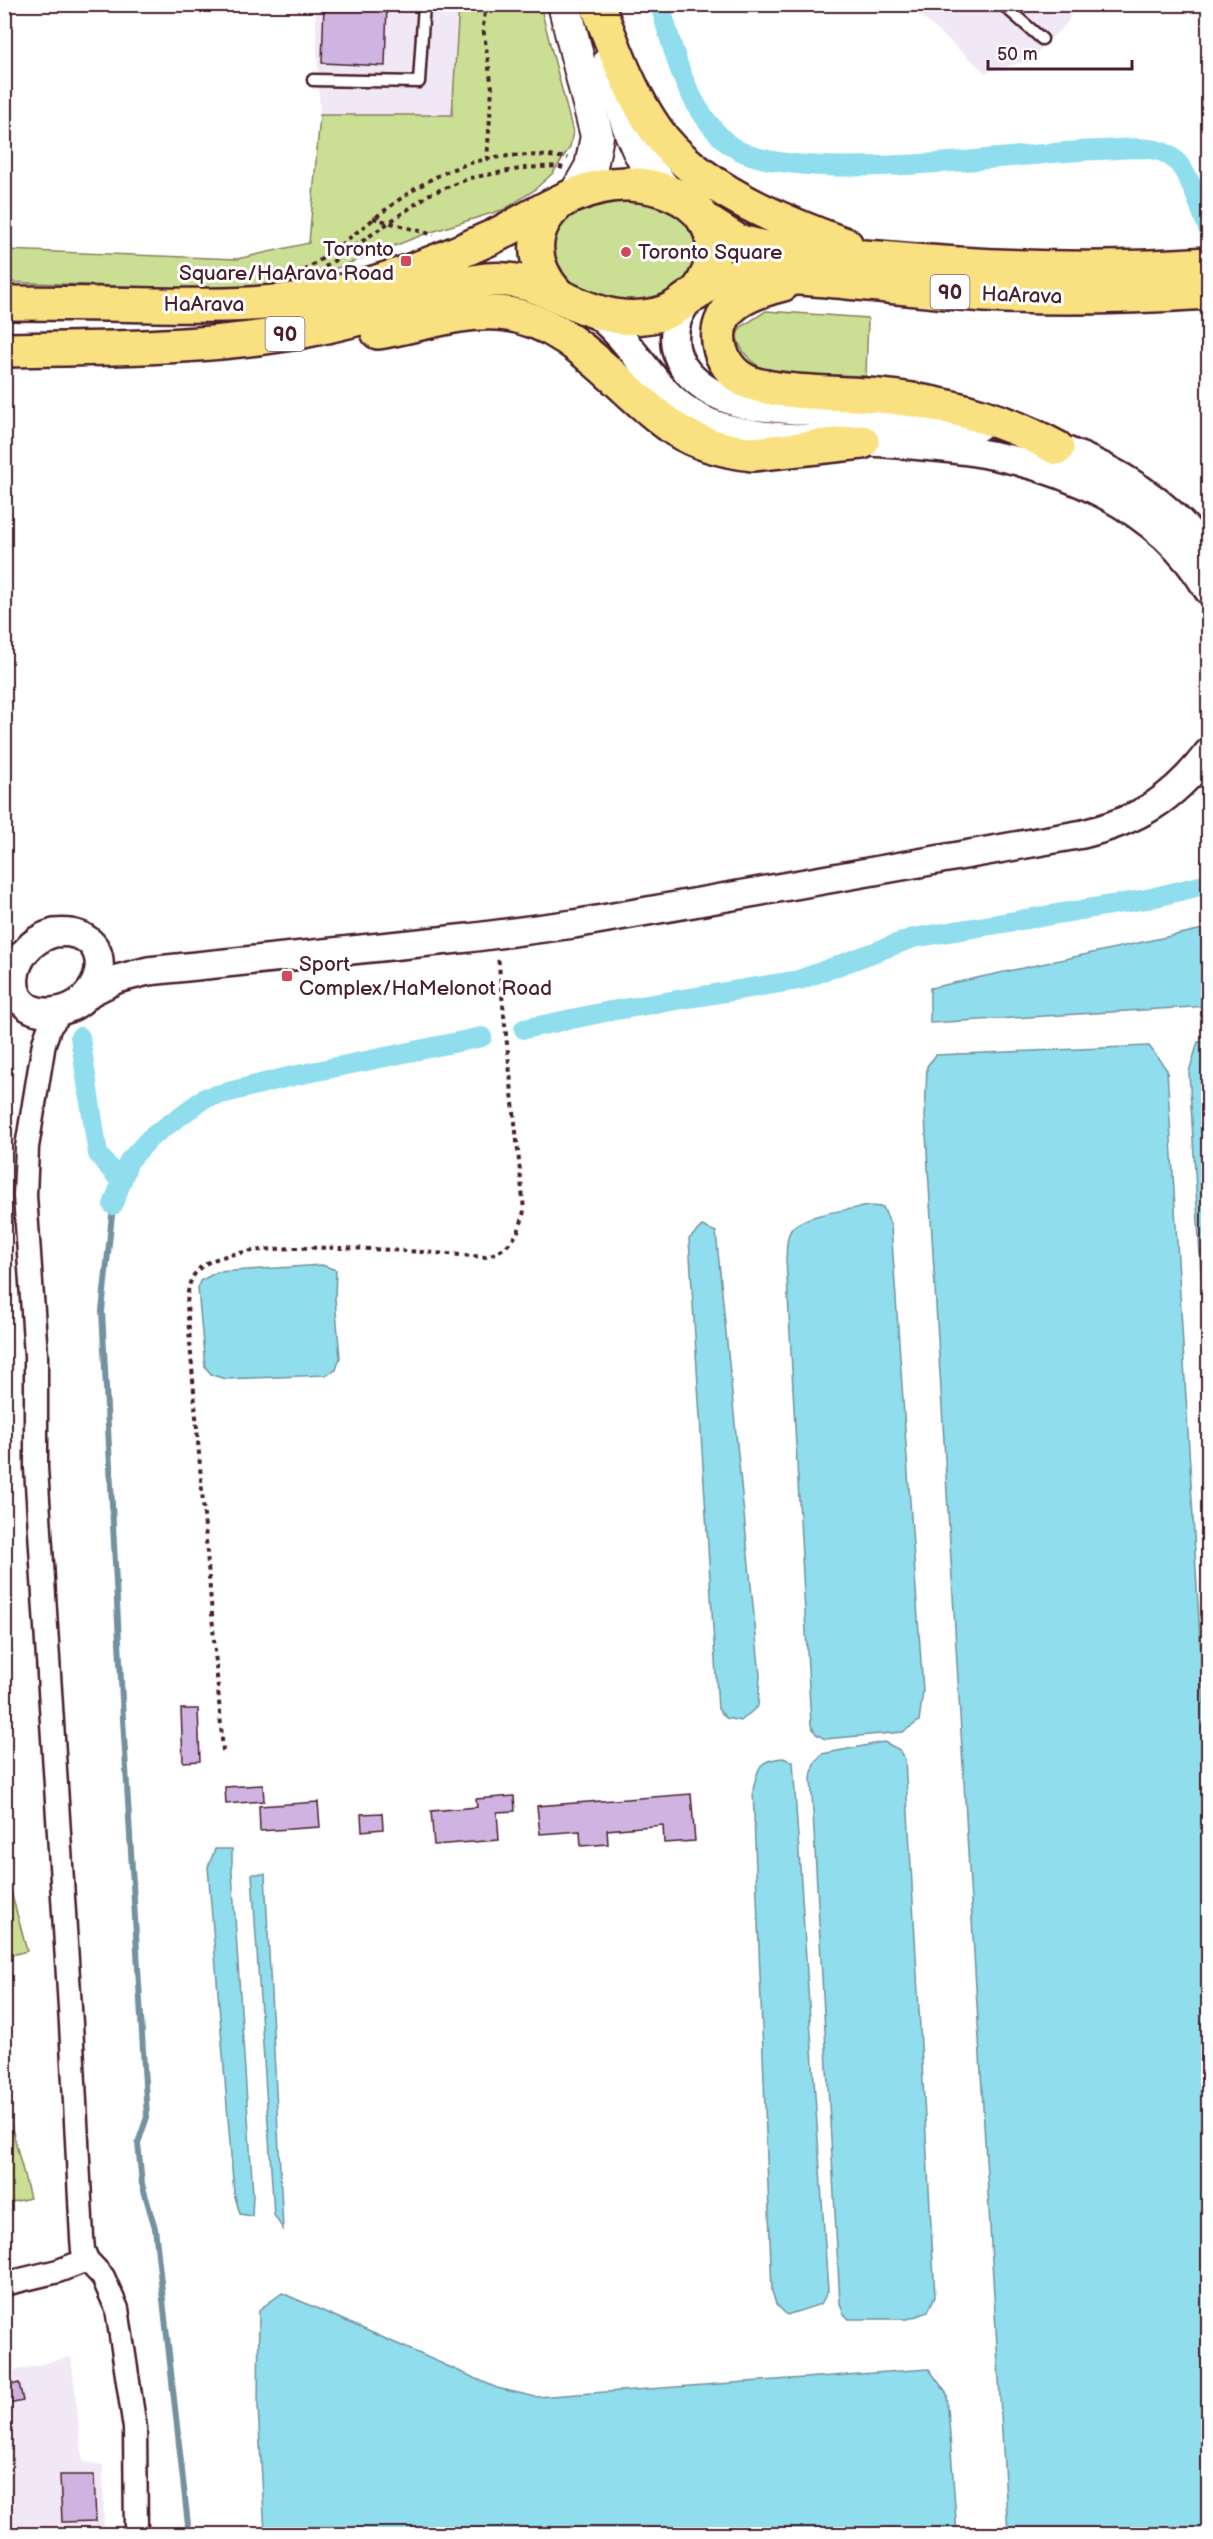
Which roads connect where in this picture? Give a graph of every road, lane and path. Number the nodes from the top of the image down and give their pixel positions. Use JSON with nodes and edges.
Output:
{"nodes":[{"id":1,"x":424,"y":4,"type":"edge"},
{"id":2,"x":486,"y":4,"type":"edge"},
{"id":3,"x":564,"y":4,"type":"edge"},
{"id":4,"x":1002,"y":4,"type":"edge"},
{"id":5,"x":598,"y":7,"type":"edge"},
{"id":6,"x":1042,"y":39,"type":"dead end"},
{"id":7,"x":313,"y":80,"type":"dead end"},
{"id":8,"x":487,"y":159,"type":"junction"},
{"id":9,"x":579,"y":184,"type":"junction"},
{"id":10,"x":665,"y":190,"type":"junction"},
{"id":11,"x":373,"y":218,"type":"junction"},
{"id":12,"x":704,"y":220,"type":"junction"},
{"id":13,"x":388,"y":221,"type":"junction"},
{"id":14,"x":472,"y":246,"type":"junction"},
{"id":15,"x":891,"y":260,"type":"junction"},
{"id":16,"x":1209,"y":264,"type":"edge"},
{"id":17,"x":323,"y":269,"type":"dead end"},
{"id":18,"x":297,"y":275,"type":"dead end"},
{"id":19,"x":812,"y":280,"type":"junction"},
{"id":20,"x":1209,"y":292,"type":"edge"},
{"id":21,"x":557,"y":294,"type":"junction"},
{"id":22,"x":692,"y":297,"type":"junction"},
{"id":23,"x":4,"y":303,"type":"edge"},
{"id":24,"x":593,"y":312,"type":"junction"},
{"id":25,"x":242,"y":340,"type":"junction"},
{"id":26,"x":4,"y":350,"type":"edge"},
{"id":27,"x":862,"y":442,"type":"junction"},
{"id":28,"x":1057,"y":448,"type":"junction"},
{"id":29,"x":1209,"y":555,"type":"edge"},
{"id":30,"x":1209,"y":590,"type":"edge"},
{"id":31,"x":1209,"y":753,"type":"edge"},
{"id":32,"x":495,"y":935,"type":"junction"},
{"id":33,"x":91,"y":943,"type":"junction"},
{"id":34,"x":30,"y":945,"type":"junction"},
{"id":35,"x":4,"y":958,"type":"edge"},
{"id":36,"x":169,"y":968,"type":"junction"},
{"id":37,"x":89,"y":993,"type":"junction"},
{"id":38,"x":18,"y":995,"type":"edge"},
{"id":39,"x":63,"y":1010,"type":"junction"},
{"id":40,"x":44,"y":1043,"type":"junction"},
{"id":41,"x":224,"y":1751,"type":"dead end"},
{"id":42,"x":87,"y":2260,"type":"junction"},
{"id":43,"x":4,"y":2284,"type":"edge"},
{"id":44,"x":136,"y":2535,"type":"edge"}],
"edges":[{"from":1,"to":7,"type":"lane"},
{"from":2,"to":8,"type":"path"},
{"from":3,"to":9,"type":"main road"},
{"from":4,"to":6,"type":"lane"},
{"from":5,"to":10,"type":"main road"},
{"from":5,"to":15,"type":"highway"},
{"from":8,"to":9,"type":"path"},
{"from":8,"to":11,"type":"path"},
{"from":9,"to":10,"type":"highway","name":"HaArava","number":"90"},
{"from":9,"to":13,"type":"path"},
{"from":9,"to":14,"type":"highway","name":"HaArava","number":"90"},
{"from":9,"to":21,"type":"highway","name":"HaArava","number":"90"},
{"from":10,"to":12,"type":"highway","name":"HaArava","number":"90"},
{"from":11,"to":13,"type":"path"},
{"from":11,"to":18,"type":"path"},
{"from":12,"to":15,"type":"highway","name":"HaArava","number":"90"},
{"from":12,"to":22,"type":"highway","name":"HaArava","number":"90"},
{"from":13,"to":14,"type":"path"},
{"from":13,"to":17,"type":"path"},
{"from":14,"to":23,"type":"highway","name":"HaArava","number":"90"},
{"from":15,"to":16,"type":"highway","name":"HaArava","number":"90"},
{"from":19,"to":20,"type":"highway","name":"HaArava","number":"90"},
{"from":19,"to":22,"type":"highway","name":"HaArava","number":"90"},
{"from":19,"to":28,"type":"highway"},
{"from":21,"to":24,"type":"highway","name":"HaArava","number":"90"},
{"from":21,"to":25,"type":"highway","name":"HaArava","number":"90"},
{"from":22,"to":24,"type":"highway","name":"HaArava","number":"90"},
{"from":22,"to":28,"type":"street"},
{"from":24,"to":27,"type":"street"},
{"from":25,"to":26,"type":"highway","name":"HaArava","number":"90"},
{"from":25,"to":27,"type":"highway"},
{"from":27,"to":30,"type":"street"},
{"from":28,"to":29,"type":"street"},
{"from":31,"to":32,"type":"street"},
{"from":32,"to":36,"type":"street"},
{"from":32,"to":41,"type":"path"},
{"from":33,"to":34,"type":"street"},
{"from":33,"to":36,"type":"street"},
{"from":33,"to":37,"type":"street"},
{"from":34,"to":35,"type":"street"},
{"from":34,"to":38,"type":"street"},
{"from":36,"to":37,"type":"street"},
{"from":37,"to":39,"type":"street"},
{"from":38,"to":39,"type":"street"},
{"from":38,"to":40,"type":"street"},
{"from":39,"to":40,"type":"street"},
{"from":40,"to":42,"type":"street"},
{"from":42,"to":43,"type":"street"},
{"from":42,"to":44,"type":"street"}]}
